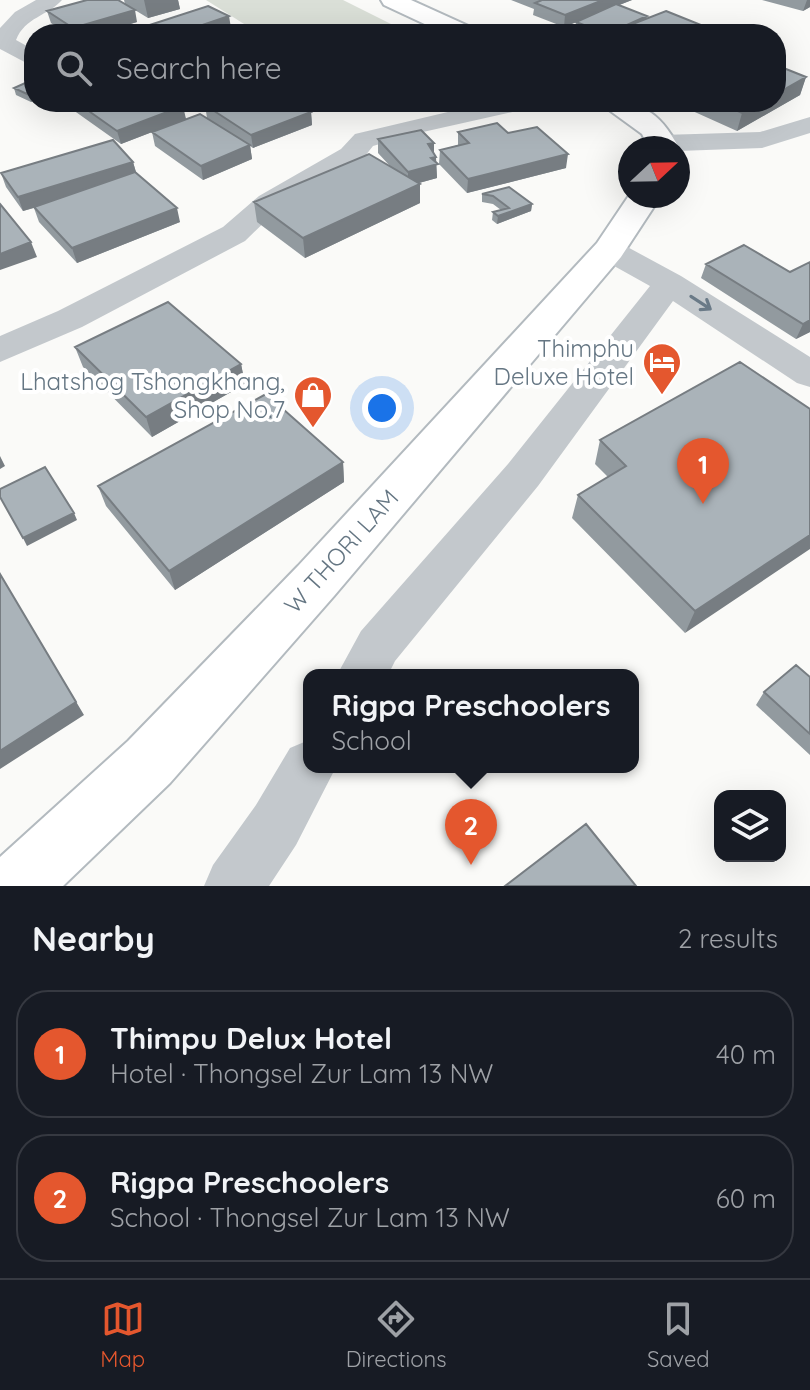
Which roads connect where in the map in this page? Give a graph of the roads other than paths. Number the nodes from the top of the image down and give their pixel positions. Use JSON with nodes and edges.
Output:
{"nodes":[{"id":1,"x":52,"y":0,"type":"edge"},
{"id":2,"x":392,"y":0,"type":"edge"},
{"id":3,"x":444,"y":24,"type":"edge"},
{"id":4,"x":16,"y":54,"type":"edge"},
{"id":5,"x":479,"y":112,"type":"edge"},
{"id":6,"x":628,"y":112,"type":"edge"},
{"id":7,"x":810,"y":125,"type":"edge"},
{"id":8,"x":658,"y":136,"type":"edge"},
{"id":9,"x":690,"y":144,"type":"edge"},
{"id":10,"x":637,"y":208,"type":"edge"},
{"id":11,"x":609,"y":250,"type":"junction"},
{"id":12,"x":669,"y":283,"type":"junction"},
{"id":13,"x":0,"y":350,"type":"edge"},
{"id":14,"x":810,"y":374,"type":"edge"},
{"id":15,"x":365,"y":669,"type":"edge"},
{"id":16,"x":306,"y":773,"type":"edge"},
{"id":17,"x":16,"y":886,"type":"edge"},
{"id":18,"x":234,"y":886,"type":"edge"}],
"edges":[{"from":1,"to":4,"type":"street"},
{"from":2,"to":3,"type":"main road"},
{"from":5,"to":13,"type":"street"},
{"from":6,"to":8,"type":"main road"},
{"from":7,"to":9,"type":"street"},
{"from":10,"to":11,"type":"main road","name":"W THORI LAM"},
{"from":11,"to":12,"type":"street"},
{"from":11,"to":17,"type":"main road","name":"W THORI LAM"},
{"from":12,"to":14,"type":"street","one_way":true},
{"from":12,"to":15,"type":"street"},
{"from":16,"to":18,"type":"street"}]}
